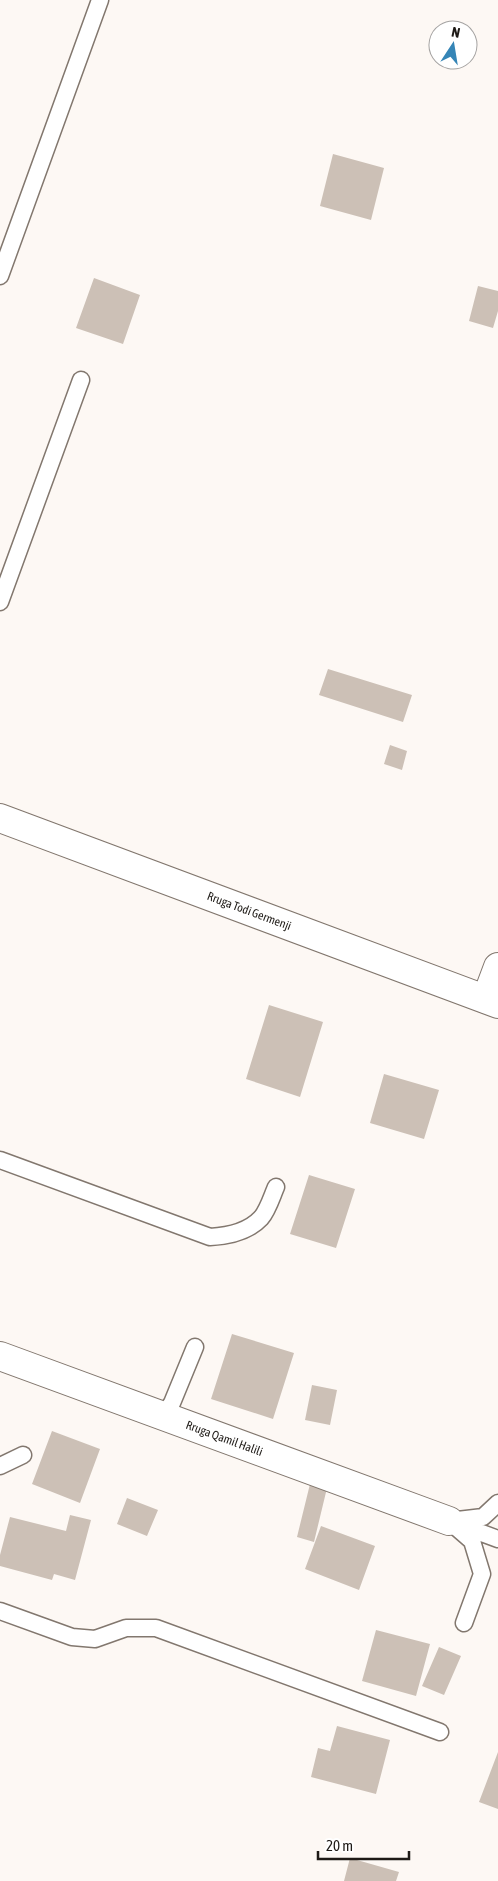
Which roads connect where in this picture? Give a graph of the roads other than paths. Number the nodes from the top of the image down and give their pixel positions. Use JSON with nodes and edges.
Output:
{"nodes":[{"id":1,"x":100,"y":0,"type":"edge"},
{"id":2,"x":0,"y":276,"type":"edge"},
{"id":3,"x":81,"y":380,"type":"dead end"},
{"id":4,"x":0,"y":602,"type":"edge"},
{"id":5,"x":0,"y":818,"type":"edge"},
{"id":6,"x":498,"y":967,"type":"edge"},
{"id":7,"x":492,"y":1002,"type":"edge"},
{"id":8,"x":0,"y":1160,"type":"edge"},
{"id":9,"x":276,"y":1187,"type":"dead end"},
{"id":10,"x":195,"y":1347,"type":"dead end"},
{"id":11,"x":0,"y":1356,"type":"edge"},
{"id":12,"x":163,"y":1416,"type":"junction"},
{"id":13,"x":23,"y":1455,"type":"dead end"},
{"id":14,"x":0,"y":1466,"type":"edge"},
{"id":15,"x":498,"y":1503,"type":"edge"},
{"id":16,"x":449,"y":1521,"type":"junction"},
{"id":17,"x":498,"y":1539,"type":"edge"},
{"id":18,"x":0,"y":1611,"type":"edge"},
{"id":19,"x":464,"y":1623,"type":"dead end"},
{"id":20,"x":440,"y":1732,"type":"dead end"}],
"edges":[{"from":1,"to":2,"type":"lane"},
{"from":3,"to":4,"type":"lane"},
{"from":5,"to":7,"type":"street","name":"Rruga Todi Germenji"},
{"from":6,"to":7,"type":"street"},
{"from":8,"to":9,"type":"lane"},
{"from":10,"to":12,"type":"lane"},
{"from":11,"to":12,"type":"street","name":"Rruga Qamil Halili"},
{"from":12,"to":16,"type":"street","name":"Rruga Qamil Halili"},
{"from":13,"to":14,"type":"lane"},
{"from":15,"to":16,"type":"lane"},
{"from":16,"to":17,"type":"lane"},
{"from":16,"to":19,"type":"lane"},
{"from":18,"to":20,"type":"lane"}]}
